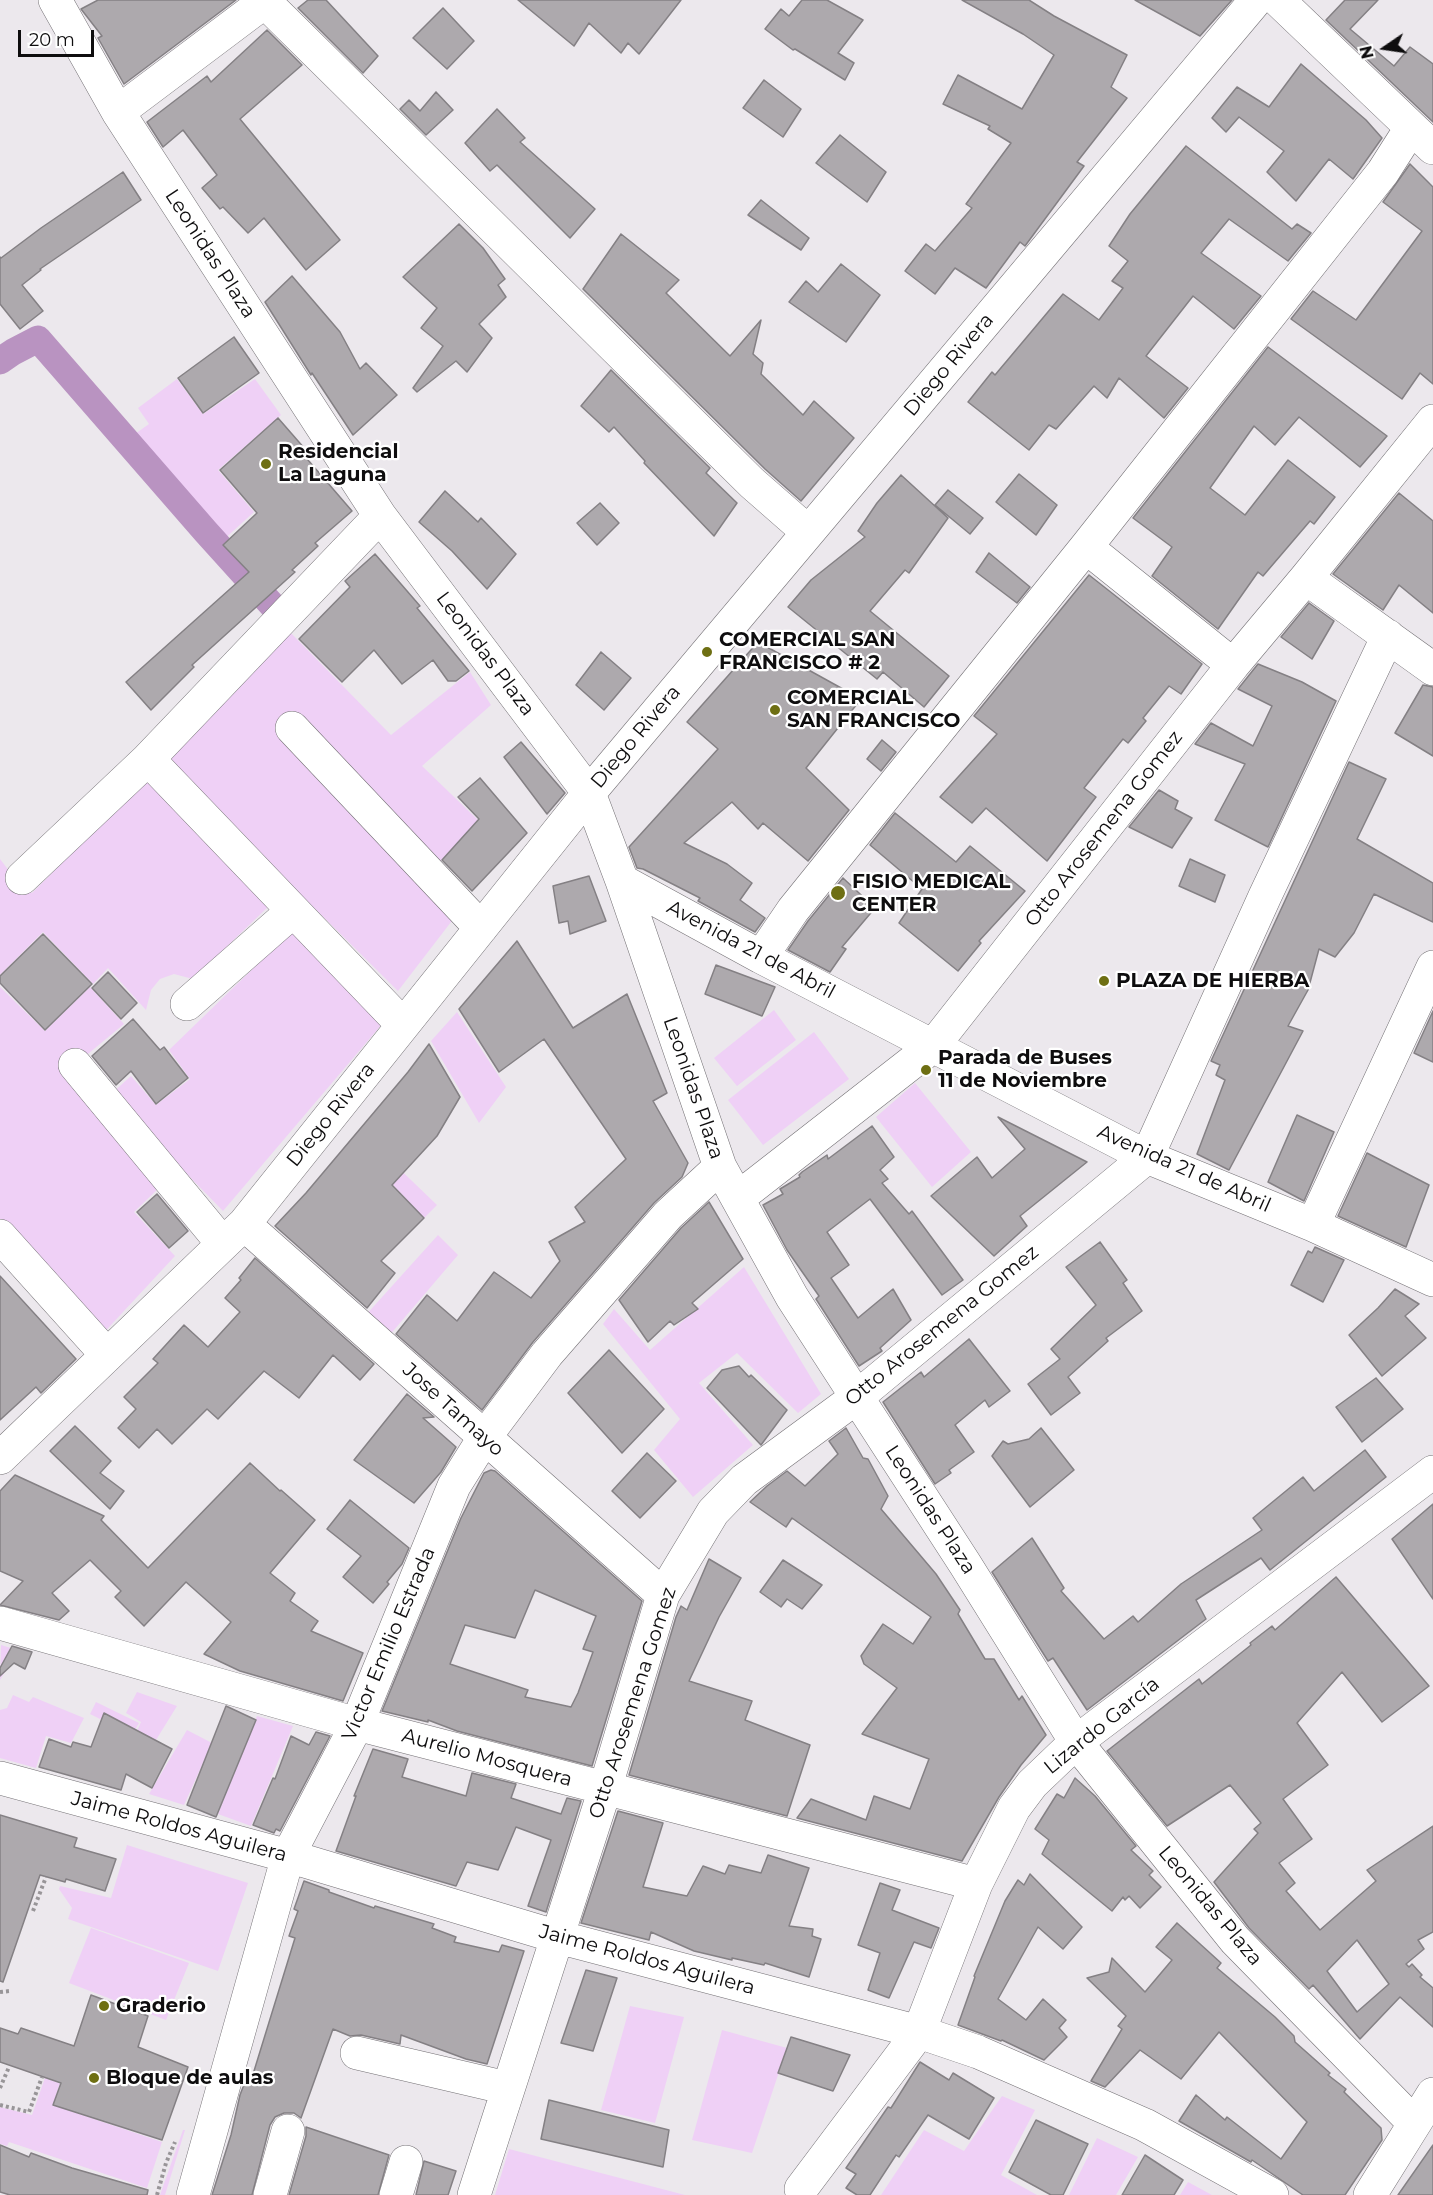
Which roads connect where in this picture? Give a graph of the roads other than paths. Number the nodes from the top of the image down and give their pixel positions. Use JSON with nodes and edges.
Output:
{"nodes":[{"id":1,"x":55,"y":0,"type":"edge"},
{"id":2,"x":1256,"y":0,"type":"edge"},
{"id":3,"x":1278,"y":0,"type":"edge"},
{"id":4,"x":265,"y":1,"type":"edge"},
{"id":5,"x":118,"y":112,"type":"junction"},
{"id":6,"x":1422,"y":138,"type":"edge"},
{"id":7,"x":1433,"y":421,"type":"edge"},
{"id":8,"x":380,"y":516,"type":"junction"},
{"id":9,"x":808,"y":532,"type":"junction"},
{"id":10,"x":1086,"y":547,"type":"junction"},
{"id":11,"x":1306,"y":578,"type":"junction"},
{"id":12,"x":1388,"y":636,"type":"junction"},
{"id":13,"x":1233,"y":665,"type":"junction"},
{"id":14,"x":1433,"y":669,"type":"edge"},
{"id":15,"x":292,"y":728,"type":"dead end"},
{"id":16,"x":148,"y":759,"type":"junction"},
{"id":17,"x":589,"y":793,"type":"junction"},
{"id":18,"x":22,"y":878,"type":"dead end"},
{"id":19,"x":622,"y":881,"type":"junction"},
{"id":20,"x":293,"y":911,"type":"junction"},
{"id":21,"x":481,"y":928,"type":"junction"},
{"id":22,"x":761,"y":957,"type":"junction"},
{"id":23,"x":1433,"y":967,"type":"edge"},
{"id":24,"x":188,"y":1004,"type":"dead end"},
{"id":25,"x":403,"y":1025,"type":"junction"},
{"id":26,"x":933,"y":1046,"type":"junction"},
{"id":27,"x":75,"y":1065,"type":"dead end"},
{"id":28,"x":1147,"y":1157,"type":"junction"},
{"id":29,"x":720,"y":1167,"type":"junction"},
{"id":30,"x":738,"y":1198,"type":"junction"},
{"id":31,"x":1312,"y":1225,"type":"junction"},
{"id":32,"x":233,"y":1234,"type":"junction"},
{"id":33,"x":0,"y":1236,"type":"edge"},
{"id":34,"x":1433,"y":1280,"type":"edge"},
{"id":35,"x":107,"y":1356,"type":"junction"},
{"id":36,"x":857,"y":1397,"type":"junction"},
{"id":37,"x":484,"y":1438,"type":"junction"},
{"id":38,"x":8,"y":1442,"type":"edge"},
{"id":39,"x":1433,"y":1472,"type":"edge"},
{"id":40,"x":663,"y":1595,"type":"junction"},
{"id":41,"x":0,"y":1623,"type":"edge"},
{"id":42,"x":357,"y":1724,"type":"junction"},
{"id":43,"x":1077,"y":1742,"type":"junction"},
{"id":44,"x":0,"y":1778,"type":"edge"},
{"id":45,"x":605,"y":1789,"type":"junction"},
{"id":46,"x":288,"y":1856,"type":"junction"},
{"id":47,"x":976,"y":1884,"type":"junction"},
{"id":48,"x":558,"y":1938,"type":"junction"},
{"id":49,"x":919,"y":2032,"type":"junction"},
{"id":50,"x":357,"y":2053,"type":"dead end"},
{"id":51,"x":507,"y":2088,"type":"junction"},
{"id":52,"x":1433,"y":2094,"type":"edge"},
{"id":53,"x":1414,"y":2123,"type":"junction"},
{"id":54,"x":288,"y":2131,"type":"dead end"},
{"id":55,"x":406,"y":2162,"type":"dead end"},
{"id":56,"x":801,"y":2189,"type":"dead end"},
{"id":57,"x":193,"y":2195,"type":"edge"},
{"id":58,"x":270,"y":2195,"type":"edge"},
{"id":59,"x":396,"y":2195,"type":"edge"},
{"id":60,"x":474,"y":2195,"type":"edge"},
{"id":61,"x":1272,"y":2195,"type":"edge"},
{"id":62,"x":1370,"y":2195,"type":"edge"}],
"edges":[{"from":1,"to":5,"type":"street","name":"Leonidas Plaza"},
{"from":2,"to":9,"type":"street","name":"Diego Rivera"},
{"from":3,"to":6,"type":"street"},
{"from":4,"to":5,"type":"street"},
{"from":4,"to":9,"type":"street"},
{"from":5,"to":8,"type":"street","name":"Leonidas Plaza"},
{"from":6,"to":10,"type":"street"},
{"from":7,"to":11,"type":"street","name":"Otto Arosemena Gomez"},
{"from":8,"to":16,"type":"street"},
{"from":8,"to":17,"type":"street","name":"Leonidas Plaza"},
{"from":9,"to":17,"type":"street","name":"Diego Rivera"},
{"from":10,"to":13,"type":"street"},
{"from":10,"to":22,"type":"street"},
{"from":11,"to":12,"type":"street"},
{"from":11,"to":13,"type":"street","name":"Otto Arosemena Gomez"},
{"from":12,"to":14,"type":"street"},
{"from":12,"to":28,"type":"street"},
{"from":13,"to":26,"type":"street","name":"Otto Arosemena Gomez"},
{"from":15,"to":21,"type":"street"},
{"from":16,"to":18,"type":"street"},
{"from":16,"to":20,"type":"street"},
{"from":17,"to":19,"type":"street","name":"Leonidas Plaza"},
{"from":17,"to":21,"type":"street","name":"Diego Rivera"},
{"from":19,"to":22,"type":"street","name":"Avenida 21 de Abril"},
{"from":19,"to":29,"type":"street","name":"Leonidas Plaza"},
{"from":20,"to":24,"type":"street"},
{"from":20,"to":25,"type":"street"},
{"from":21,"to":25,"type":"street","name":"Diego Rivera"},
{"from":22,"to":26,"type":"street","name":"Avenida 21 de Abril"},
{"from":23,"to":31,"type":"street"},
{"from":25,"to":32,"type":"street","name":"Diego Rivera"},
{"from":26,"to":28,"type":"street","name":"Avenida 21 de Abril"},
{"from":26,"to":30,"type":"street","name":"Otto Arosemena Gomez"},
{"from":27,"to":32,"type":"street","name":"Jose Tamayo"},
{"from":28,"to":31,"type":"street","name":"Avenida 21 de Abril"},
{"from":28,"to":36,"type":"street","name":"Otto Arosemena Gomez"},
{"from":29,"to":30,"type":"street","name":"Leonidas Plaza"},
{"from":29,"to":37,"type":"street","name":"Victor Emilio Estrada"},
{"from":30,"to":36,"type":"street","name":"Leonidas Plaza"},
{"from":31,"to":34,"type":"street","name":"Avenida 21 de Abril"},
{"from":32,"to":35,"type":"street","name":"Diego Rivera"},
{"from":32,"to":37,"type":"street","name":"Jose Tamayo"},
{"from":33,"to":35,"type":"street"},
{"from":35,"to":38,"type":"street","name":"Diego Rivera"},
{"from":36,"to":40,"type":"street","name":"Otto Arosemena Gomez"},
{"from":36,"to":43,"type":"street","name":"Leonidas Plaza"},
{"from":37,"to":40,"type":"street","name":"Jose Tamayo"},
{"from":37,"to":42,"type":"street","name":"Victor Emilio Estrada"},
{"from":39,"to":43,"type":"street","name":"Lizardo García"},
{"from":40,"to":45,"type":"street","name":"Otto Arosemena Gomez"},
{"from":41,"to":42,"type":"street","name":"Aurelio Mosquera"},
{"from":42,"to":45,"type":"street","name":"Aurelio Mosquera"},
{"from":42,"to":46,"type":"street","name":"Victor Emilio Estrada"},
{"from":43,"to":47,"type":"street","name":"Lizardo García"},
{"from":43,"to":53,"type":"street","name":"Leonidas Plaza"},
{"from":44,"to":46,"type":"street","name":"Jaime Roldos Aguilera"},
{"from":45,"to":47,"type":"street","name":"Aurelio Mosquera"},
{"from":45,"to":48,"type":"street","name":"Otto Arosemena Gomez"},
{"from":46,"to":48,"type":"street","name":"Jaime Roldos Aguilera"},
{"from":46,"to":57,"type":"street","name":"Victor Emilio Estrada"},
{"from":47,"to":49,"type":"street","name":"Lizardo García"},
{"from":48,"to":49,"type":"street","name":"Jaime Roldos Aguilera"},
{"from":48,"to":51,"type":"street","name":"Otto Arosemena Gomez"},
{"from":49,"to":56,"type":"street","name":"Lizardo García"},
{"from":49,"to":61,"type":"street","name":"Jaime Roldos Aguilera"},
{"from":50,"to":51,"type":"street"},
{"from":51,"to":60,"type":"street","name":"Otto Arosemena Gomez"},
{"from":52,"to":53,"type":"street"},
{"from":53,"to":62,"type":"street"},
{"from":54,"to":58,"type":"street"},
{"from":55,"to":59,"type":"street"}]}
